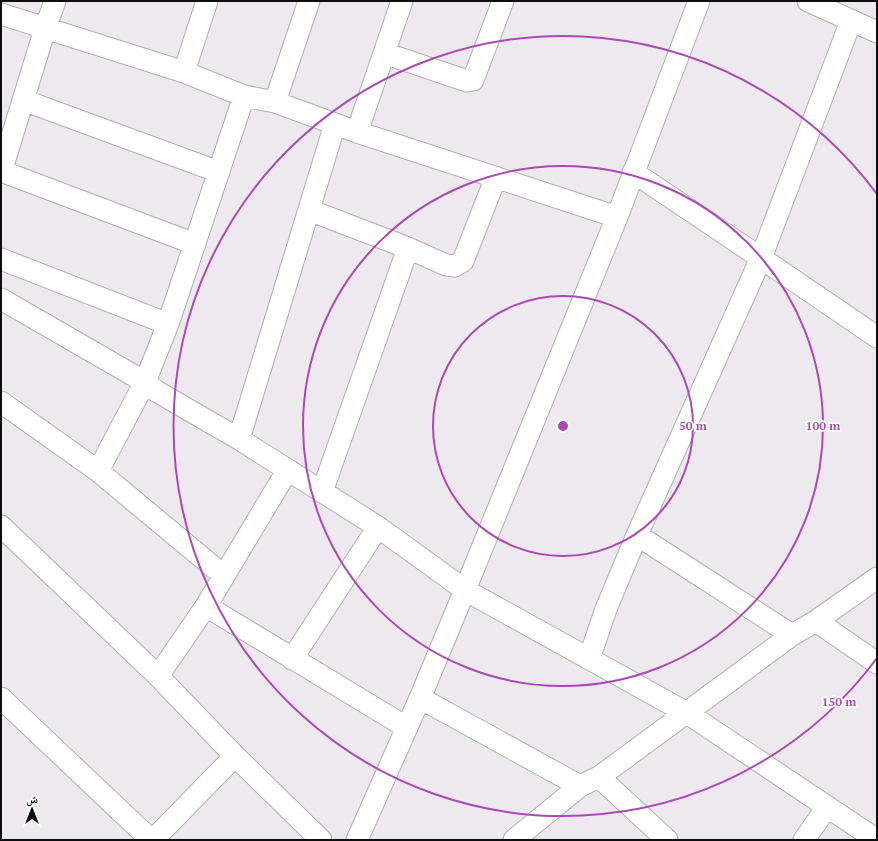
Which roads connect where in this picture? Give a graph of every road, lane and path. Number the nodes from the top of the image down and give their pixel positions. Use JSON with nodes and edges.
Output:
{"nodes":[{"id":1,"x":55,"y":1,"type":"edge"},
{"id":2,"x":207,"y":1,"type":"edge"},
{"id":3,"x":309,"y":1,"type":"edge"},
{"id":4,"x":503,"y":1,"type":"edge"},
{"id":5,"x":699,"y":1,"type":"edge"},
{"id":6,"x":808,"y":1,"type":"edge"},
{"id":7,"x":397,"y":2,"type":"edge"},
{"id":8,"x":1,"y":14,"type":"edge"},
{"id":9,"x":851,"y":21,"type":"junction"},
{"id":10,"x":45,"y":29,"type":"junction"},
{"id":11,"x":877,"y":32,"type":"edge"},
{"id":12,"x":384,"y":53,"type":"junction"},
{"id":13,"x":184,"y":72,"type":"junction"},
{"id":14,"x":244,"y":96,"type":"junction"},
{"id":15,"x":23,"y":100,"type":"junction"},
{"id":16,"x":275,"y":102,"type":"junction"},
{"id":17,"x":335,"y":124,"type":"junction"},
{"id":18,"x":358,"y":132,"type":"junction"},
{"id":19,"x":1,"y":171,"type":"edge"},
{"id":20,"x":219,"y":172,"type":"junction"},
{"id":21,"x":633,"y":172,"type":"junction"},
{"id":22,"x":496,"y":177,"type":"junction"},
{"id":23,"x":309,"y":210,"type":"junction"},
{"id":24,"x":617,"y":217,"type":"junction"},
{"id":25,"x":195,"y":244,"type":"junction"},
{"id":26,"x":408,"y":248,"type":"junction"},
{"id":27,"x":761,"y":258,"type":"junction"},
{"id":28,"x":1,"y":259,"type":"edge"},
{"id":29,"x":1,"y":299,"type":"edge"},
{"id":30,"x":168,"y":324,"type":"junction"},
{"id":31,"x":877,"y":338,"type":"edge"},
{"id":32,"x":146,"y":382,"type":"junction"},
{"id":33,"x":1,"y":402,"type":"edge"},
{"id":34,"x":239,"y":439,"type":"junction"},
{"id":35,"x":287,"y":471,"type":"junction"},
{"id":36,"x":98,"y":472,"type":"junction"},
{"id":37,"x":322,"y":492,"type":"junction"},
{"id":38,"x":1,"y":526,"type":"edge"},
{"id":39,"x":378,"y":527,"type":"junction"},
{"id":40,"x":637,"y":535,"type":"junction"},
{"id":41,"x":223,"y":575,"type":"junction"},
{"id":42,"x":877,"y":578,"type":"edge"},
{"id":43,"x":465,"y":590,"type":"junction"},
{"id":44,"x":206,"y":606,"type":"junction"},
{"id":45,"x":816,"y":621,"type":"junction"},
{"id":46,"x":792,"y":635,"type":"junction"},
{"id":47,"x":292,"y":658,"type":"junction"},
{"id":48,"x":589,"y":658,"type":"junction"},
{"id":49,"x":877,"y":663,"type":"edge"},
{"id":50,"x":158,"y":676,"type":"junction"},
{"id":51,"x":1,"y":698,"type":"edge"},
{"id":52,"x":420,"y":698,"type":"junction"},
{"id":53,"x":687,"y":713,"type":"junction"},
{"id":54,"x":406,"y":728,"type":"junction"},
{"id":55,"x":235,"y":756,"type":"junction"},
{"id":56,"x":599,"y":777,"type":"junction"},
{"id":57,"x":580,"y":786,"type":"junction"},
{"id":58,"x":827,"y":807,"type":"junction"},
{"id":59,"x":317,"y":839,"type":"edge"},
{"id":60,"x":152,"y":840,"type":"edge"},
{"id":61,"x":357,"y":840,"type":"edge"},
{"id":62,"x":515,"y":840,"type":"edge"},
{"id":63,"x":667,"y":840,"type":"edge"},
{"id":64,"x":804,"y":840,"type":"edge"},
{"id":65,"x":877,"y":840,"type":"edge"}],
"edges":[{"from":1,"to":10,"type":"street"},
{"from":2,"to":13,"type":"street"},
{"from":3,"to":16,"type":"street"},
{"from":4,"to":12,"type":"street"},
{"from":5,"to":21,"type":"street"},
{"from":6,"to":9,"type":"street"},
{"from":7,"to":12,"type":"street"},
{"from":8,"to":10,"type":"street"},
{"from":9,"to":11,"type":"street"},
{"from":9,"to":27,"type":"street"},
{"from":10,"to":13,"type":"street"},
{"from":10,"to":15,"type":"street"},
{"from":12,"to":18,"type":"street"},
{"from":13,"to":14,"type":"street"},
{"from":14,"to":16,"type":"street"},
{"from":14,"to":20,"type":"street"},
{"from":15,"to":19,"type":"street"},
{"from":15,"to":20,"type":"street"},
{"from":16,"to":17,"type":"street"},
{"from":17,"to":18,"type":"street"},
{"from":17,"to":23,"type":"street"},
{"from":18,"to":22,"type":"street"},
{"from":19,"to":25,"type":"street"},
{"from":20,"to":25,"type":"street"},
{"from":21,"to":24,"type":"street"},
{"from":21,"to":27,"type":"street"},
{"from":22,"to":24,"type":"street"},
{"from":22,"to":26,"type":"street"},
{"from":23,"to":26,"type":"street"},
{"from":23,"to":34,"type":"street"},
{"from":24,"to":43,"type":"street"},
{"from":25,"to":30,"type":"street"},
{"from":26,"to":37,"type":"street"},
{"from":27,"to":31,"type":"street"},
{"from":27,"to":40,"type":"street"},
{"from":28,"to":30,"type":"street"},
{"from":29,"to":32,"type":"street"},
{"from":30,"to":32,"type":"street"},
{"from":32,"to":34,"type":"street"},
{"from":32,"to":36,"type":"street"},
{"from":33,"to":36,"type":"street"},
{"from":34,"to":35,"type":"street"},
{"from":35,"to":37,"type":"street"},
{"from":35,"to":41,"type":"street"},
{"from":36,"to":41,"type":"street"},
{"from":37,"to":39,"type":"street"},
{"from":38,"to":50,"type":"street"},
{"from":39,"to":43,"type":"street"},
{"from":39,"to":47,"type":"street"},
{"from":40,"to":46,"type":"street"},
{"from":40,"to":48,"type":"street"},
{"from":41,"to":44,"type":"street"},
{"from":42,"to":45,"type":"street"},
{"from":43,"to":48,"type":"street"},
{"from":43,"to":52,"type":"street"},
{"from":44,"to":47,"type":"street"},
{"from":44,"to":50,"type":"street"},
{"from":45,"to":46,"type":"street"},
{"from":45,"to":49,"type":"street"},
{"from":46,"to":53,"type":"street"},
{"from":47,"to":54,"type":"street"},
{"from":48,"to":53,"type":"street"},
{"from":50,"to":55,"type":"street"},
{"from":51,"to":60,"type":"street"},
{"from":52,"to":54,"type":"street"},
{"from":52,"to":57,"type":"street"},
{"from":53,"to":56,"type":"street"},
{"from":53,"to":58,"type":"street"},
{"from":54,"to":61,"type":"street"},
{"from":55,"to":59,"type":"street"},
{"from":55,"to":60,"type":"street"},
{"from":56,"to":57,"type":"street"},
{"from":56,"to":63,"type":"street"},
{"from":57,"to":62,"type":"street"},
{"from":58,"to":64,"type":"street"},
{"from":58,"to":65,"type":"street"}]}
